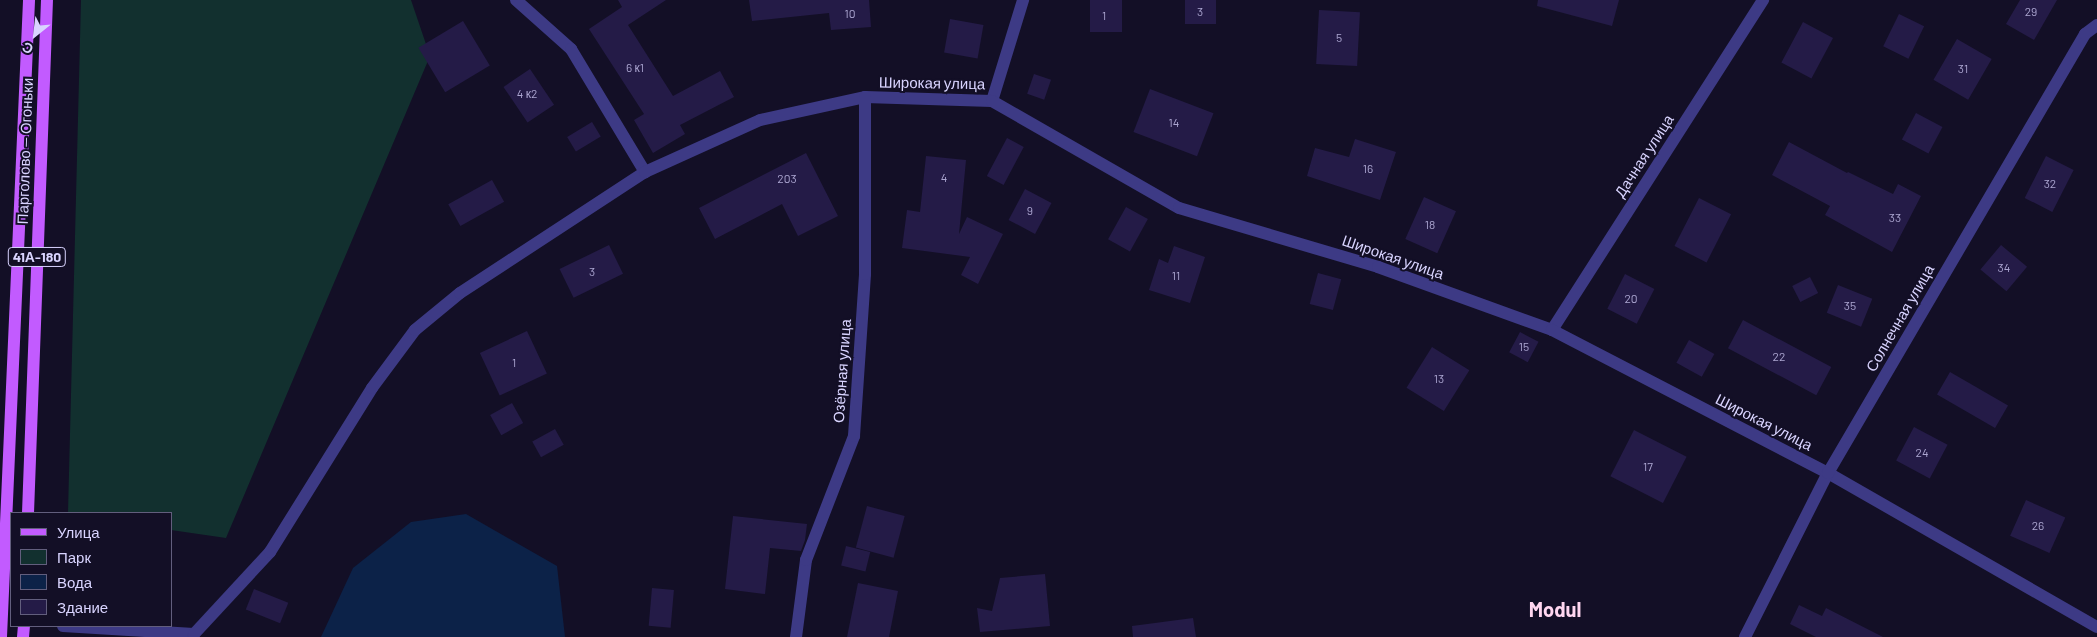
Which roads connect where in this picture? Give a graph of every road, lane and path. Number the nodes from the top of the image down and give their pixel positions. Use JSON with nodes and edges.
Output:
{"nodes":[{"id":1,"x":29,"y":0,"type":"edge"},
{"id":2,"x":47,"y":0,"type":"edge"},
{"id":3,"x":516,"y":0,"type":"edge"},
{"id":4,"x":1023,"y":0,"type":"edge"},
{"id":5,"x":1763,"y":0,"type":"edge"},
{"id":6,"x":2097,"y":25,"type":"edge"},
{"id":7,"x":865,"y":97,"type":"junction"},
{"id":8,"x":992,"y":101,"type":"junction"},
{"id":9,"x":645,"y":172,"type":"junction"},
{"id":10,"x":1552,"y":330,"type":"junction"},
{"id":11,"x":1828,"y":473,"type":"junction"},
{"id":12,"x":28,"y":512,"type":"edge"},
{"id":13,"x":2097,"y":626,"type":"edge"},
{"id":14,"x":76,"y":627,"type":"edge"},
{"id":15,"x":193,"y":636,"type":"edge"},
{"id":16,"x":1,"y":637,"type":"edge"},
{"id":17,"x":796,"y":637,"type":"edge"},
{"id":18,"x":1745,"y":637,"type":"edge"}],
"edges":[{"from":1,"to":16,"type":"main road","name":"Парголово — Огоньки","number":"41А-180"},
{"from":2,"to":12,"type":"main road","name":"Парголово — Огоньки","number":"41А-180"},
{"from":3,"to":9,"type":"street"},
{"from":4,"to":8,"type":"street"},
{"from":5,"to":10,"type":"street","name":"Дачная улица"},
{"from":6,"to":11,"type":"street","name":"Солнечная улица"},
{"from":7,"to":8,"type":"street","name":"Широкая улица"},
{"from":7,"to":9,"type":"street","name":"Широкая улица"},
{"from":7,"to":17,"type":"street","name":"Озёрная улица"},
{"from":8,"to":10,"type":"street","name":"Широкая улица"},
{"from":9,"to":15,"type":"street","name":"Широкая улица"},
{"from":10,"to":11,"type":"street","name":"Широкая улица"},
{"from":11,"to":13,"type":"street","name":"Широкая улица"},
{"from":11,"to":18,"type":"street","name":"Солнечная улица"},
{"from":14,"to":15,"type":"street"}]}
